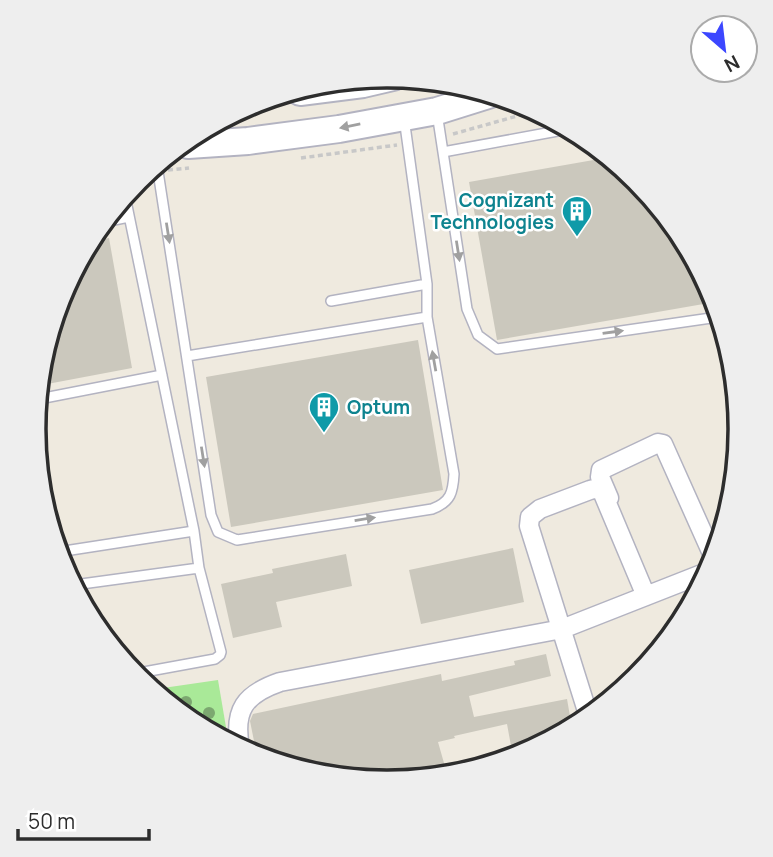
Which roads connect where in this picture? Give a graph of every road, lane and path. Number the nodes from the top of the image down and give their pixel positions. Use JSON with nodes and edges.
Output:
{"nodes":[{"id":1,"x":476,"y":99,"type":"edge"},
{"id":2,"x":437,"y":111,"type":"junction"},
{"id":3,"x":521,"y":115,"type":"edge"},
{"id":4,"x":404,"y":116,"type":"junction"},
{"id":5,"x":554,"y":132,"type":"edge"},
{"id":6,"x":441,"y":137,"type":"junction"},
{"id":7,"x":198,"y":144,"type":"edge"},
{"id":8,"x":443,"y":152,"type":"junction"},
{"id":9,"x":159,"y":175,"type":"edge"},
{"id":10,"x":127,"y":207,"type":"edge"},
{"id":11,"x":129,"y":217,"type":"junction"},
{"id":12,"x":117,"y":219,"type":"edge"},
{"id":13,"x":427,"y":284,"type":"junction"},
{"id":14,"x":331,"y":301,"type":"dead end"},
{"id":15,"x":427,"y":317,"type":"junction"},
{"id":16,"x":709,"y":318,"type":"edge"},
{"id":17,"x":187,"y":356,"type":"junction"},
{"id":18,"x":162,"y":375,"type":"junction"},
{"id":19,"x":47,"y":397,"type":"edge"},
{"id":20,"x":194,"y":531,"type":"junction"},
{"id":21,"x":707,"y":543,"type":"edge"},
{"id":22,"x":68,"y":550,"type":"edge"},
{"id":23,"x":199,"y":568,"type":"junction"},
{"id":24,"x":693,"y":578,"type":"edge"},
{"id":25,"x":83,"y":584,"type":"edge"},
{"id":26,"x":649,"y":595,"type":"junction"},
{"id":27,"x":562,"y":629,"type":"junction"},
{"id":28,"x":147,"y":672,"type":"edge"},
{"id":29,"x":585,"y":705,"type":"edge"},
{"id":30,"x":237,"y":735,"type":"edge"}],
"edges":[{"from":1,"to":2,"type":"street"},
{"from":2,"to":4,"type":"street"},
{"from":2,"to":6,"type":"lane"},
{"from":3,"to":6,"type":"path"},
{"from":4,"to":7,"type":"street","one_way":true},
{"from":4,"to":13,"type":"lane"},
{"from":5,"to":8,"type":"lane"},
{"from":6,"to":8,"type":"lane"},
{"from":8,"to":16,"type":"lane","one_way":true},
{"from":9,"to":17,"type":"lane","one_way":true},
{"from":10,"to":11,"type":"lane"},
{"from":11,"to":12,"type":"lane"},
{"from":11,"to":18,"type":"lane"},
{"from":13,"to":14,"type":"lane"},
{"from":13,"to":15,"type":"lane"},
{"from":15,"to":17,"type":"lane"},
{"from":17,"to":15,"type":"lane","one_way":true},
{"from":18,"to":19,"type":"lane"},
{"from":18,"to":20,"type":"lane"},
{"from":20,"to":22,"type":"lane"},
{"from":20,"to":23,"type":"lane"},
{"from":21,"to":26,"type":"street"},
{"from":23,"to":25,"type":"lane"},
{"from":23,"to":28,"type":"lane"},
{"from":24,"to":26,"type":"street"},
{"from":26,"to":27,"type":"street"},
{"from":26,"to":27,"type":"street"},
{"from":27,"to":29,"type":"street"},
{"from":27,"to":30,"type":"street"}]}
